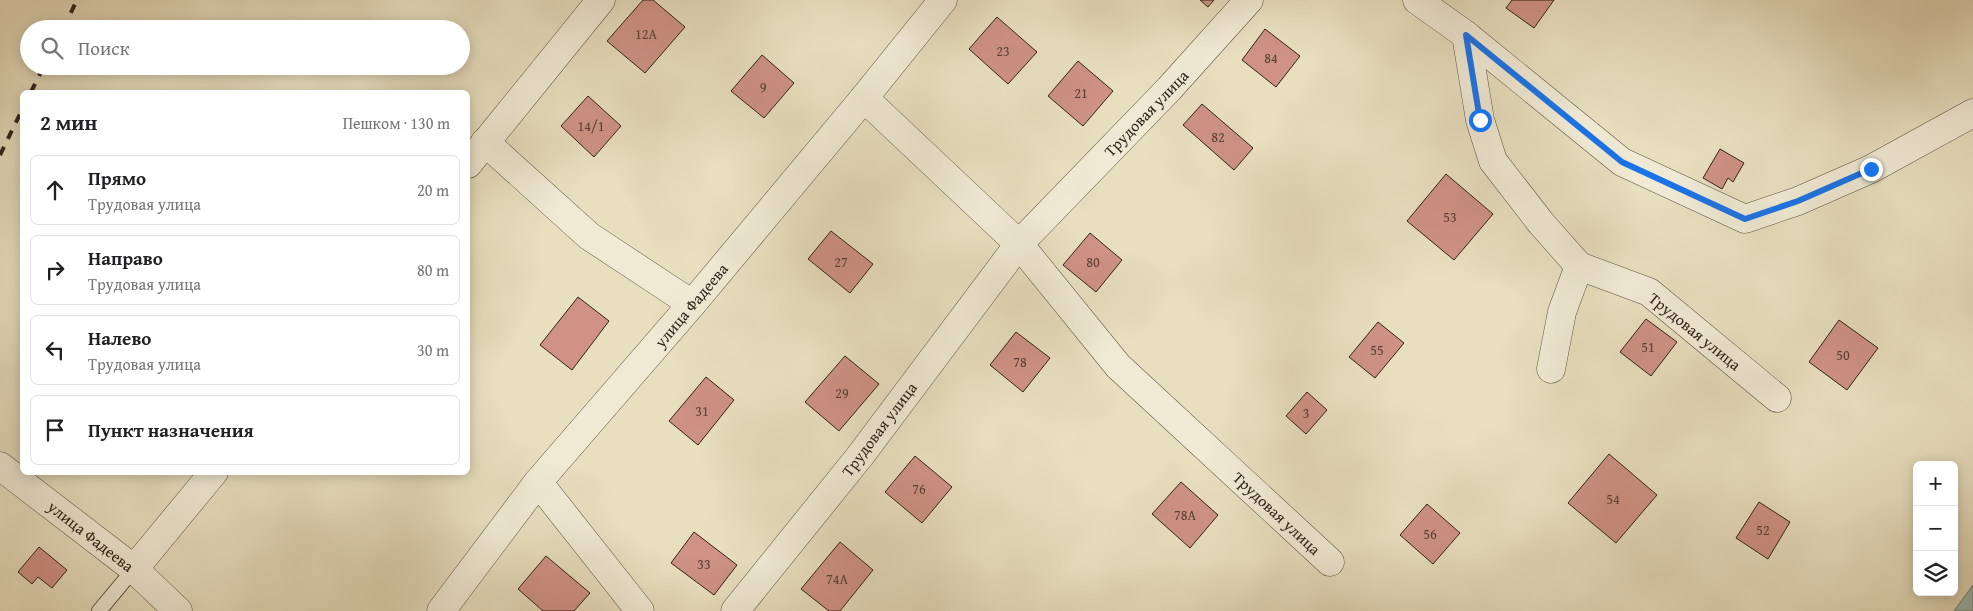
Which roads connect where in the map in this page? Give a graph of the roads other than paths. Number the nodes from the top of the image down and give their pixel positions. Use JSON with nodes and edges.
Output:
{"nodes":[{"id":1,"x":600,"y":0,"type":"edge"},
{"id":2,"x":942,"y":0,"type":"edge"},
{"id":3,"x":1249,"y":0,"type":"edge"},
{"id":4,"x":1417,"y":0,"type":"edge"},
{"id":5,"x":1466,"y":35,"type":"junction"},
{"id":6,"x":864,"y":98,"type":"junction"},
{"id":7,"x":1973,"y":114,"type":"edge"},
{"id":8,"x":485,"y":142,"type":"junction"},
{"id":9,"x":470,"y":161,"type":"edge"},
{"id":10,"x":1019,"y":244,"type":"junction"},
{"id":11,"x":1579,"y":266,"type":"junction"},
{"id":12,"x":692,"y":304,"type":"junction"},
{"id":13,"x":1551,"y":369,"type":"dead end"},
{"id":14,"x":1777,"y":398,"type":"dead end"},
{"id":15,"x":0,"y":466,"type":"edge"},
{"id":16,"x":212,"y":475,"type":"edge"},
{"id":17,"x":538,"y":482,"type":"junction"},
{"id":18,"x":1330,"y":562,"type":"dead end"},
{"id":19,"x":134,"y":568,"type":"junction"},
{"id":20,"x":99,"y":611,"type":"edge"},
{"id":21,"x":178,"y":611,"type":"edge"},
{"id":22,"x":442,"y":611,"type":"edge"},
{"id":23,"x":640,"y":611,"type":"edge"},
{"id":24,"x":735,"y":611,"type":"edge"}],
"edges":[{"from":1,"to":8,"type":"street"},
{"from":2,"to":6,"type":"street","name":"улица Фадеева"},
{"from":3,"to":10,"type":"street","name":"Трудовая улица"},
{"from":4,"to":5,"type":"street"},
{"from":5,"to":7,"type":"street"},
{"from":5,"to":11,"type":"street","name":"Трудовая улица"},
{"from":6,"to":10,"type":"street","name":"Трудовая улица"},
{"from":6,"to":12,"type":"street","name":"улица Фадеева"},
{"from":8,"to":9,"type":"street"},
{"from":8,"to":12,"type":"street"},
{"from":10,"to":18,"type":"street","name":"Трудовая улица"},
{"from":10,"to":24,"type":"street","name":"Трудовая улица"},
{"from":11,"to":13,"type":"street"},
{"from":11,"to":14,"type":"street","name":"Трудовая улица"},
{"from":12,"to":17,"type":"street","name":"улица Фадеева"},
{"from":15,"to":19,"type":"street","name":"улица Фадеева"},
{"from":16,"to":19,"type":"street"},
{"from":17,"to":22,"type":"street","name":"улица Фадеева"},
{"from":17,"to":23,"type":"street"},
{"from":19,"to":20,"type":"lane"},
{"from":19,"to":21,"type":"street","name":"улица Фадеева"}]}
